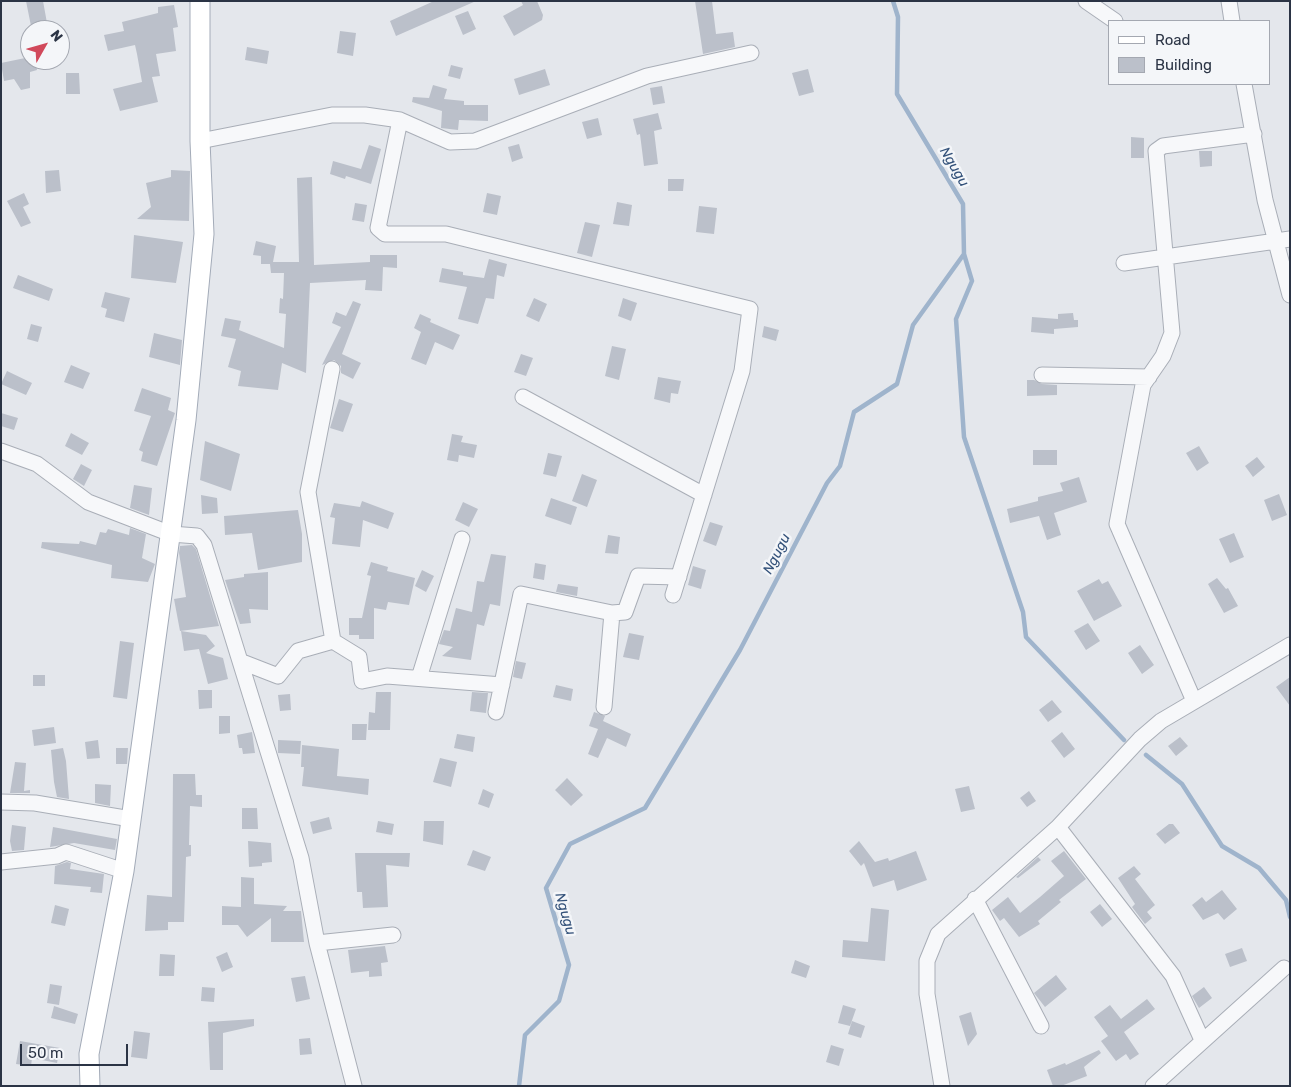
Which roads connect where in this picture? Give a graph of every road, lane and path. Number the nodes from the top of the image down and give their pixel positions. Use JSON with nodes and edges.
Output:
{"nodes":[{"id":1,"x":200,"y":1,"type":"edge"},
{"id":2,"x":1086,"y":1,"type":"edge"},
{"id":3,"x":1228,"y":1,"type":"edge"},
{"id":4,"x":1114,"y":20,"type":"edge"},
{"id":5,"x":1232,"y":20,"type":"edge"},
{"id":6,"x":750,"y":53,"type":"dead end"},
{"id":7,"x":1244,"y":85,"type":"edge"},
{"id":8,"x":400,"y":120,"type":"junction"},
{"id":9,"x":1254,"y":134,"type":"junction"},
{"id":10,"x":200,"y":140,"type":"junction"},
{"id":11,"x":1283,"y":240,"type":"edge"},
{"id":12,"x":1165,"y":258,"type":"junction"},
{"id":13,"x":1124,"y":262,"type":"dead end"},
{"id":14,"x":1290,"y":296,"type":"edge"},
{"id":15,"x":332,"y":369,"type":"dead end"},
{"id":16,"x":1042,"y":375,"type":"dead end"},
{"id":17,"x":1149,"y":377,"type":"junction"},
{"id":18,"x":523,"y":398,"type":"dead end"},
{"id":19,"x":1,"y":451,"type":"edge"},
{"id":20,"x":704,"y":495,"type":"junction"},
{"id":21,"x":171,"y":534,"type":"junction"},
{"id":22,"x":462,"y":539,"type":"dead end"},
{"id":23,"x":679,"y":577,"type":"junction"},
{"id":24,"x":673,"y":595,"type":"dead end"},
{"id":25,"x":612,"y":613,"type":"junction"},
{"id":26,"x":333,"y":641,"type":"junction"},
{"id":27,"x":1290,"y":645,"type":"edge"},
{"id":28,"x":242,"y":662,"type":"junction"},
{"id":29,"x":419,"y":678,"type":"junction"},
{"id":30,"x":502,"y":685,"type":"junction"},
{"id":31,"x":1194,"y":701,"type":"junction"},
{"id":32,"x":604,"y":707,"type":"dead end"},
{"id":33,"x":496,"y":712,"type":"dead end"},
{"id":34,"x":1,"y":802,"type":"edge"},
{"id":35,"x":131,"y":819,"type":"junction"},
{"id":36,"x":1058,"y":827,"type":"junction"},
{"id":37,"x":1,"y":862,"type":"edge"},
{"id":38,"x":124,"y":871,"type":"junction"},
{"id":39,"x":975,"y":899,"type":"junction"},
{"id":40,"x":392,"y":935,"type":"dead end"},
{"id":41,"x":317,"y":944,"type":"junction"},
{"id":42,"x":1284,"y":968,"type":"dead end"},
{"id":43,"x":1041,"y":1026,"type":"dead end"},
{"id":44,"x":1202,"y":1040,"type":"junction"},
{"id":45,"x":90,"y":1086,"type":"edge"},
{"id":46,"x":354,"y":1086,"type":"edge"},
{"id":47,"x":942,"y":1086,"type":"edge"},
{"id":48,"x":1153,"y":1086,"type":"edge"}],
"edges":[{"from":1,"to":10,"type":"main road"},
{"from":2,"to":4,"type":"street"},
{"from":3,"to":5,"type":"street"},
{"from":6,"to":8,"type":"street"},
{"from":7,"to":9,"type":"street"},
{"from":8,"to":10,"type":"street"},
{"from":8,"to":20,"type":"street"},
{"from":9,"to":11,"type":"street"},
{"from":9,"to":12,"type":"street"},
{"from":10,"to":21,"type":"main road"},
{"from":11,"to":12,"type":"street"},
{"from":11,"to":14,"type":"street"},
{"from":12,"to":13,"type":"street"},
{"from":12,"to":17,"type":"street"},
{"from":15,"to":26,"type":"street"},
{"from":16,"to":17,"type":"street"},
{"from":17,"to":31,"type":"street"},
{"from":18,"to":20,"type":"street"},
{"from":19,"to":21,"type":"street"},
{"from":20,"to":23,"type":"street"},
{"from":21,"to":28,"type":"street"},
{"from":21,"to":35,"type":"main road"},
{"from":22,"to":29,"type":"street"},
{"from":23,"to":24,"type":"street"},
{"from":23,"to":25,"type":"street"},
{"from":25,"to":30,"type":"street"},
{"from":25,"to":32,"type":"street"},
{"from":26,"to":28,"type":"street"},
{"from":26,"to":29,"type":"street"},
{"from":27,"to":31,"type":"street"},
{"from":28,"to":41,"type":"street"},
{"from":29,"to":30,"type":"street"},
{"from":30,"to":33,"type":"street"},
{"from":31,"to":36,"type":"street"},
{"from":34,"to":35,"type":"street"},
{"from":35,"to":38,"type":"main road"},
{"from":36,"to":39,"type":"street"},
{"from":36,"to":44,"type":"street"},
{"from":37,"to":38,"type":"street"},
{"from":38,"to":45,"type":"main road"},
{"from":39,"to":43,"type":"street"},
{"from":39,"to":47,"type":"street"},
{"from":40,"to":41,"type":"street"},
{"from":41,"to":46,"type":"street"},
{"from":42,"to":44,"type":"street"},
{"from":44,"to":48,"type":"street"}]}
